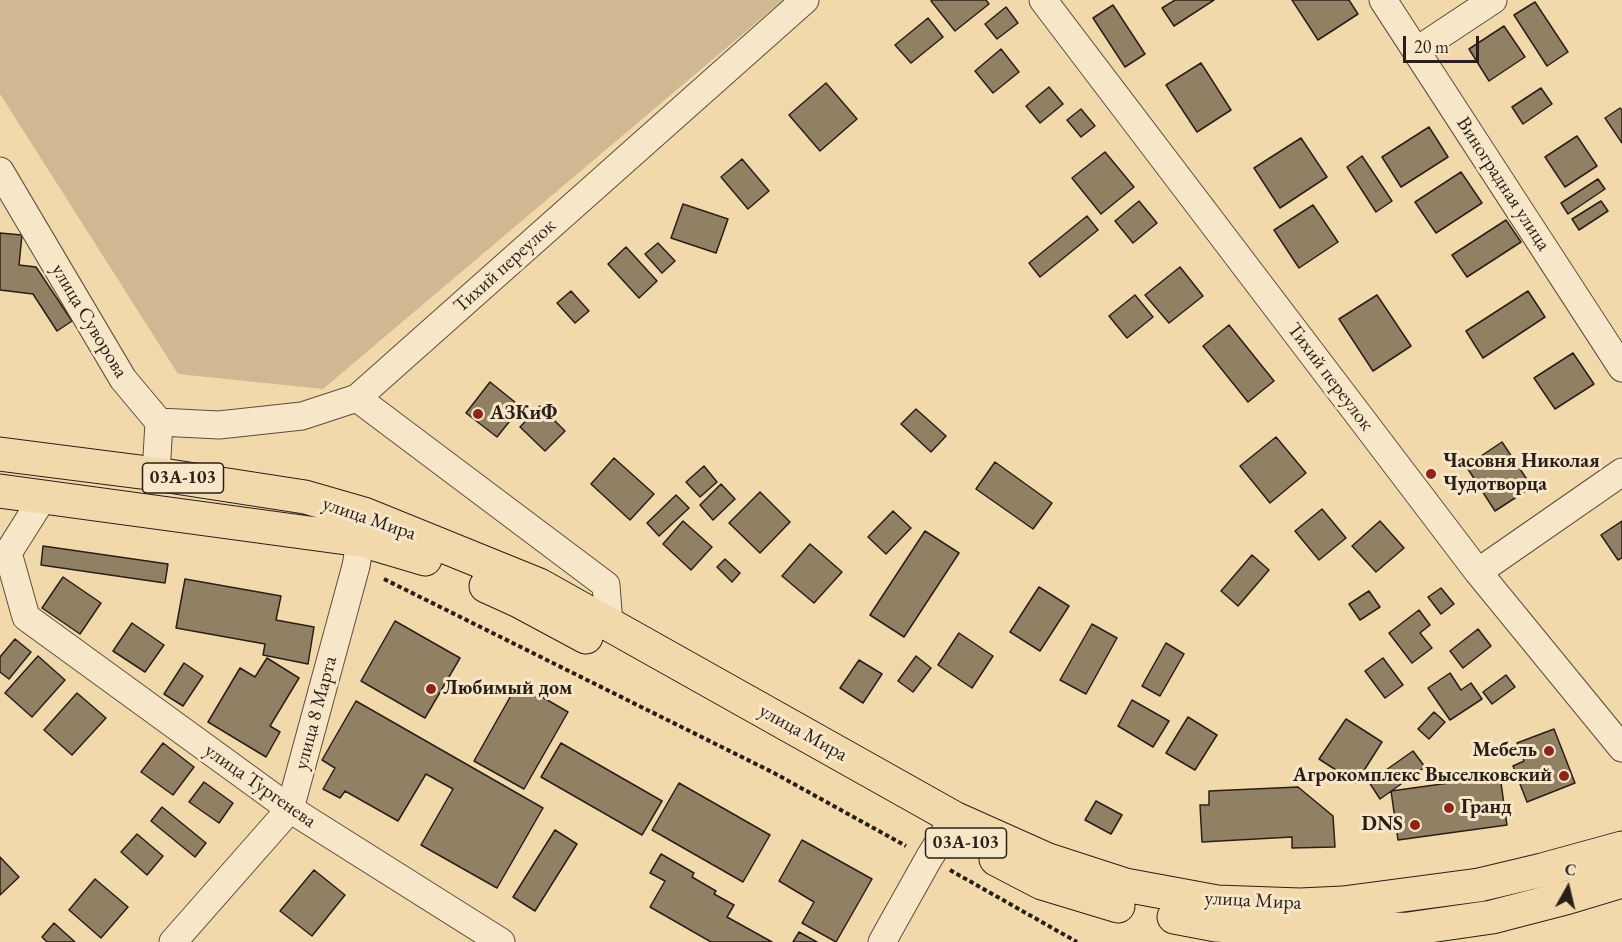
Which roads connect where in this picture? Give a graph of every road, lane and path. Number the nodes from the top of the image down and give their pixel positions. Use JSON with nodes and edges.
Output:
{"nodes":[{"id":1,"x":805,"y":0,"type":"edge"},
{"id":2,"x":1043,"y":0,"type":"edge"},
{"id":3,"x":1383,"y":0,"type":"edge"},
{"id":4,"x":1493,"y":0,"type":"edge"},
{"id":5,"x":1416,"y":51,"type":"junction"},
{"id":6,"x":0,"y":171,"type":"edge"},
{"id":7,"x":1622,"y":368,"type":"edge"},
{"id":8,"x":357,"y":398,"type":"junction"},
{"id":9,"x":159,"y":422,"type":"junction"},
{"id":10,"x":0,"y":454,"type":"edge"},
{"id":11,"x":1622,"y":472,"type":"edge"},
{"id":12,"x":156,"y":474,"type":"junction"},
{"id":13,"x":0,"y":490,"type":"edge"},
{"id":14,"x":44,"y":496,"type":"junction"},
{"id":15,"x":361,"y":540,"type":"junction"},
{"id":16,"x":1478,"y":572,"type":"junction"},
{"id":17,"x":609,"y":624,"type":"junction"},
{"id":18,"x":1622,"y":748,"type":"edge"},
{"id":19,"x":290,"y":810,"type":"junction"},
{"id":20,"x":943,"y":836,"type":"junction"},
{"id":21,"x":1622,"y":848,"type":"edge"},
{"id":22,"x":1622,"y":881,"type":"edge"},
{"id":23,"x":1344,"y":925,"type":"edge"},
{"id":24,"x":173,"y":942,"type":"edge"},
{"id":25,"x":501,"y":942,"type":"edge"},
{"id":26,"x":882,"y":942,"type":"edge"},
{"id":27,"x":1077,"y":942,"type":"edge"}],
"edges":[{"from":1,"to":8,"type":"street","name":"Тихий переулок"},
{"from":2,"to":16,"type":"street","name":"Тихий переулок"},
{"from":3,"to":5,"type":"street","name":"Виноградная улица"},
{"from":4,"to":5,"type":"street"},
{"from":5,"to":7,"type":"street","name":"Виноградная улица"},
{"from":6,"to":9,"type":"street","name":"улица Суворова"},
{"from":8,"to":9,"type":"street","name":"Тихий переулок"},
{"from":8,"to":17,"type":"street"},
{"from":9,"to":12,"type":"street"},
{"from":10,"to":12,"type":"main road","name":"улица Мира","number":"03А-103"},
{"from":11,"to":16,"type":"street"},
{"from":12,"to":15,"type":"main road","name":"улица Мира","number":"03А-103"},
{"from":13,"to":14,"type":"main road","name":"улица Мира","number":"03А-103"},
{"from":14,"to":15,"type":"main road","name":"улица Мира","number":"03А-103"},
{"from":14,"to":19,"type":"street","name":"улица Тургенева"},
{"from":15,"to":17,"type":"main road","name":"улица Мира","number":"03А-103"},
{"from":15,"to":19,"type":"street","name":"улица 8 Марта"},
{"from":15,"to":20,"type":"path"},
{"from":15,"to":20,"type":"main road","name":"улица Мира","number":"03А-103"},
{"from":16,"to":18,"type":"street","name":"Тихий переулок"},
{"from":17,"to":20,"type":"main road","name":"улица Мира","number":"03А-103"},
{"from":19,"to":24,"type":"street","name":"улица 8 Марта"},
{"from":19,"to":25,"type":"street","name":"улица Тургенева"},
{"from":20,"to":23,"type":"main road","name":"улица Мира","number":"03А-103"},
{"from":20,"to":26,"type":"street"},
{"from":20,"to":27,"type":"path"},
{"from":21,"to":23,"type":"main road","name":"улица Мира","number":"03А-103"},
{"from":22,"to":23,"type":"main road","name":"улица Мира","number":"03А-103"}]}
